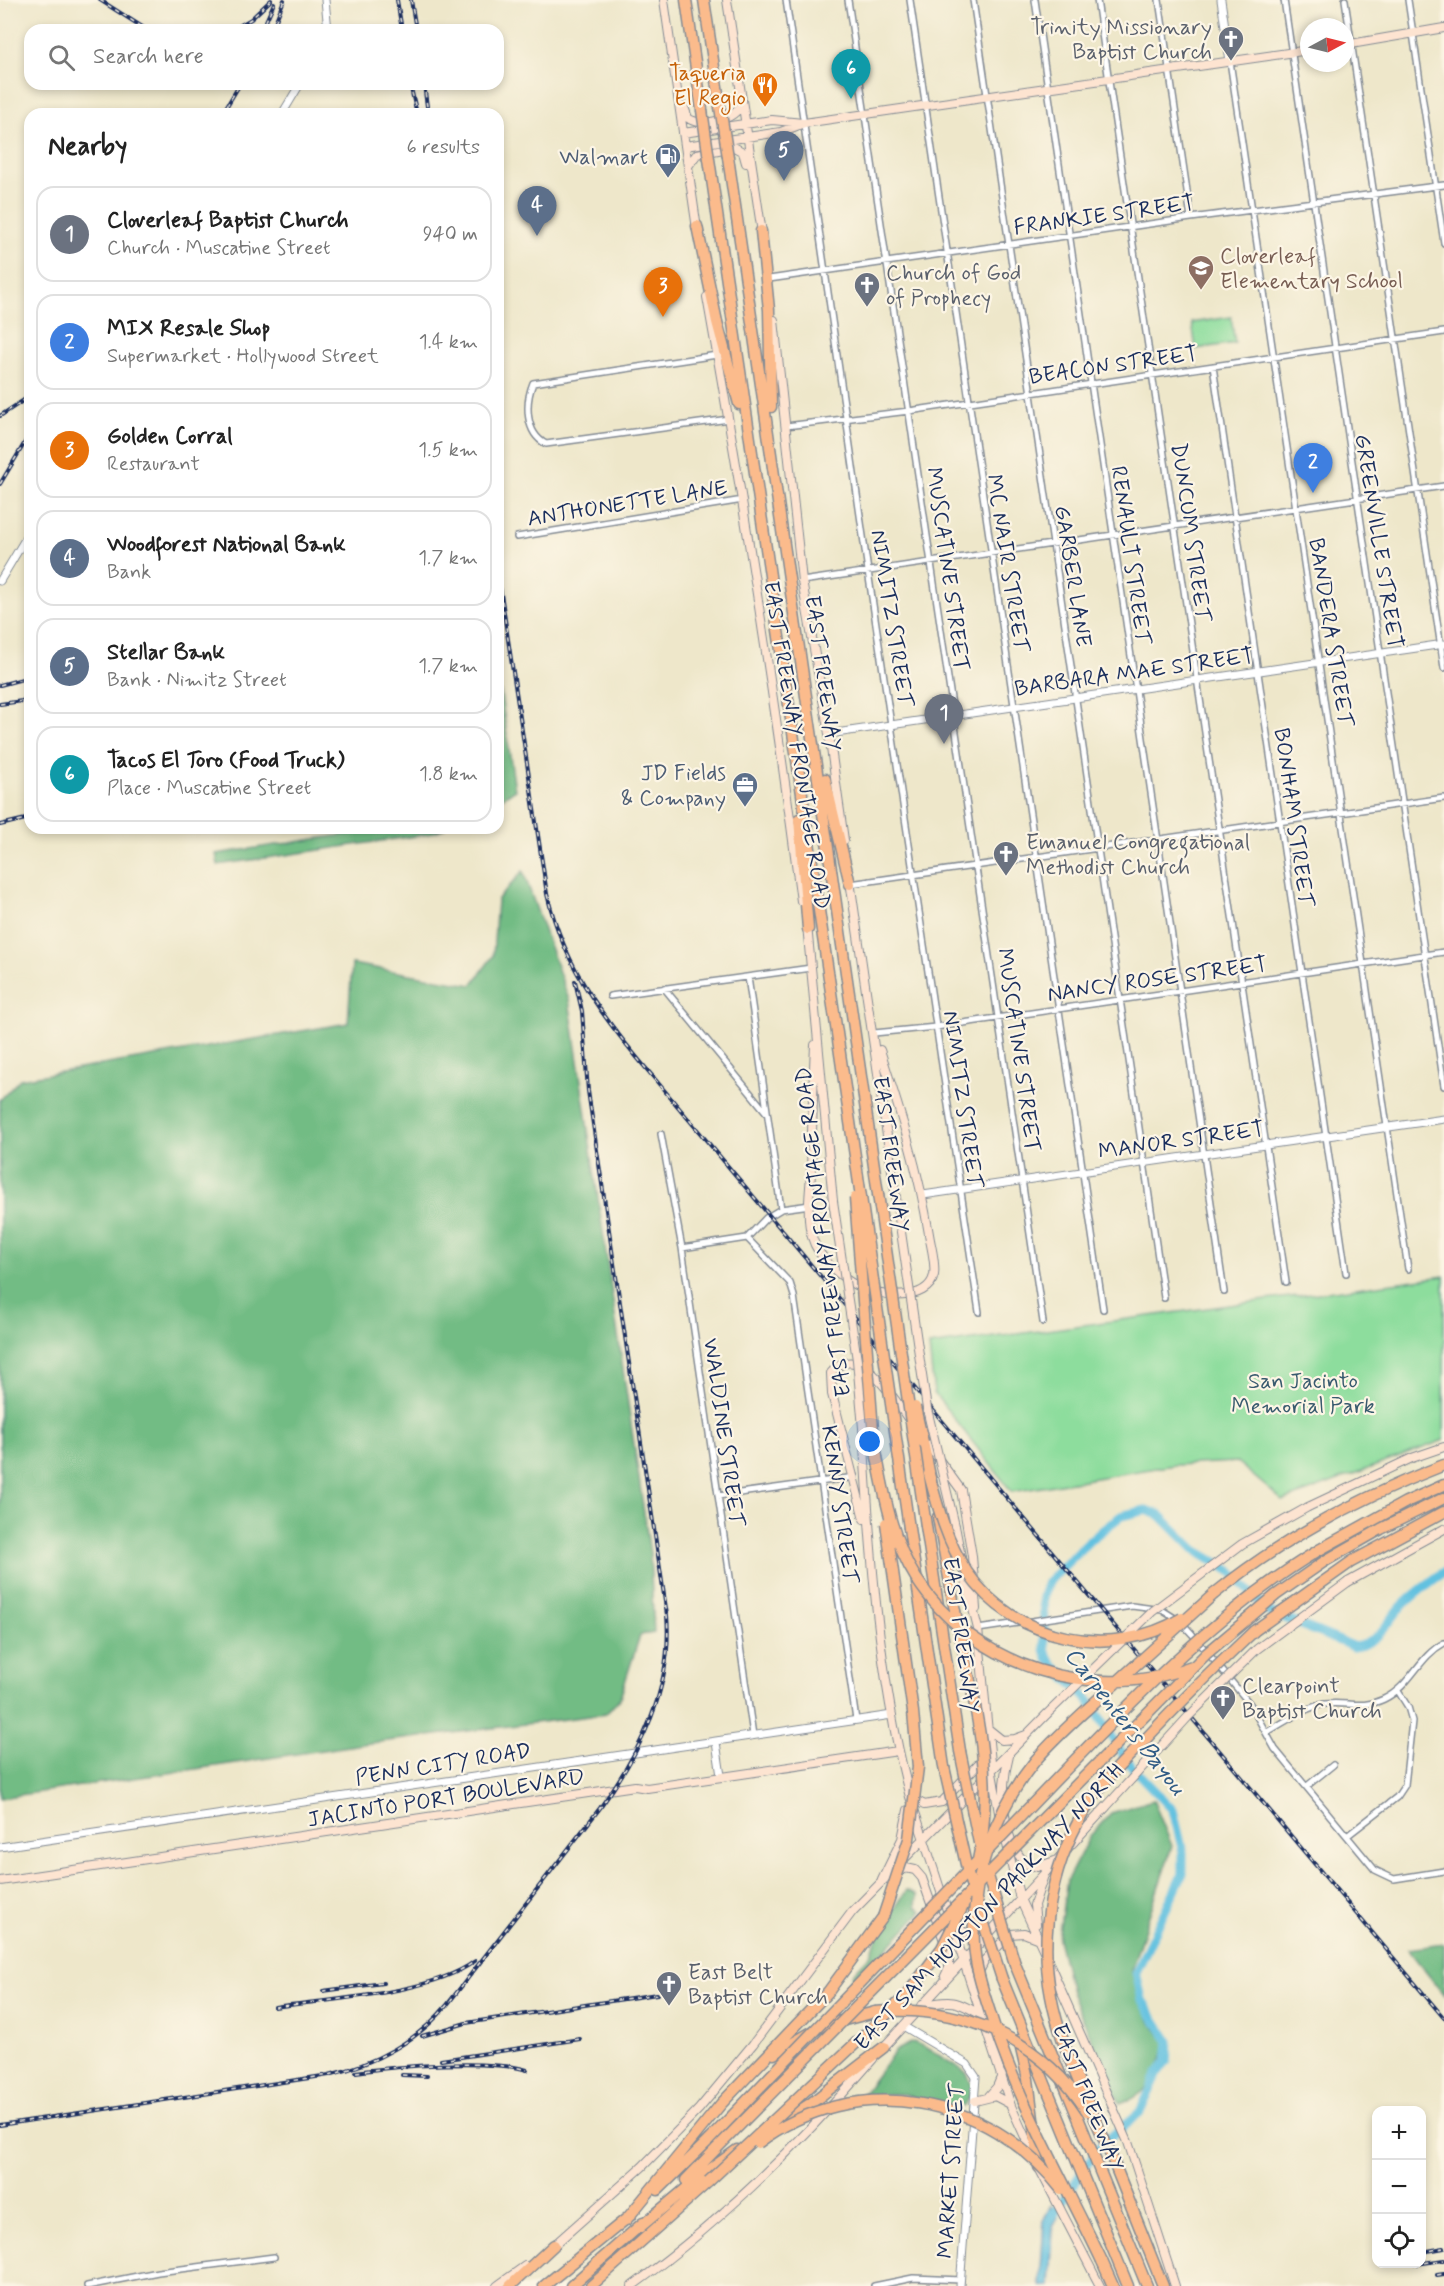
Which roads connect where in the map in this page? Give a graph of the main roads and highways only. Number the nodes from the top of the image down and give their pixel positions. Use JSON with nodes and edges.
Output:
{"nodes":[{"id":1,"x":664,"y":0,"type":"edge"},
{"id":2,"x":686,"y":0,"type":"edge"},
{"id":3,"x":706,"y":0,"type":"edge"},
{"id":4,"x":727,"y":0,"type":"edge"},
{"id":5,"x":1444,"y":28,"type":"edge"},
{"id":6,"x":1354,"y":43,"type":"edge"},
{"id":7,"x":1300,"y":51,"type":"edge"},
{"id":8,"x":677,"y":86,"type":"junction"},
{"id":9,"x":741,"y":89,"type":"junction"},
{"id":10,"x":746,"y":123,"type":"junction"},
{"id":11,"x":804,"y":123,"type":"junction"},
{"id":12,"x":683,"y":133,"type":"junction"},
{"id":13,"x":747,"y":137,"type":"junction"},
{"id":14,"x":685,"y":146,"type":"junction"},
{"id":15,"x":688,"y":167,"type":"junction"},
{"id":16,"x":755,"y":189,"type":"junction"},
{"id":17,"x":697,"y":226,"type":"junction"},
{"id":18,"x":761,"y":231,"type":"junction"},
{"id":19,"x":752,"y":453,"type":"junction"},
{"id":20,"x":774,"y":467,"type":"junction"},
{"id":21,"x":813,"y":731,"type":"junction"},
{"id":22,"x":794,"y":738,"type":"junction"},
{"id":23,"x":850,"y":884,"type":"junction"},
{"id":24,"x":808,"y":929,"type":"junction"},
{"id":25,"x":816,"y":1008,"type":"junction"},
{"id":26,"x":874,"y":1033,"type":"junction"},
{"id":27,"x":858,"y":1197,"type":"junction"},
{"id":28,"x":898,"y":1328,"type":"junction"},
{"id":29,"x":1444,"y":1447,"type":"edge"},
{"id":30,"x":877,"y":1457,"type":"junction"},
{"id":31,"x":1444,"y":1465,"type":"edge"},
{"id":32,"x":929,"y":1474,"type":"junction"},
{"id":33,"x":1444,"y":1485,"type":"edge"},
{"id":34,"x":1444,"y":1498,"type":"edge"},
{"id":35,"x":1444,"y":1512,"type":"edge"},
{"id":36,"x":1444,"y":1529,"type":"edge"},
{"id":37,"x":870,"y":1550,"type":"junction"},
{"id":38,"x":1214,"y":1594,"type":"junction"},
{"id":39,"x":976,"y":1619,"type":"junction"},
{"id":40,"x":1254,"y":1630,"type":"junction"},
{"id":41,"x":987,"y":1728,"type":"junction"},
{"id":42,"x":1028,"y":1735,"type":"junction"},
{"id":43,"x":989,"y":1745,"type":"junction"},
{"id":44,"x":898,"y":1751,"type":"junction"},
{"id":45,"x":1010,"y":1755,"type":"junction"},
{"id":46,"x":992,"y":1773,"type":"junction"},
{"id":47,"x":969,"y":1795,"type":"junction"},
{"id":48,"x":910,"y":1797,"type":"junction"},
{"id":49,"x":997,"y":1805,"type":"junction"},
{"id":50,"x":926,"y":1840,"type":"junction"},
{"id":51,"x":1056,"y":1861,"type":"junction"},
{"id":52,"x":1045,"y":1873,"type":"junction"},
{"id":53,"x":888,"y":1878,"type":"junction"},
{"id":54,"x":0,"y":1881,"type":"edge"},
{"id":55,"x":878,"y":1888,"type":"junction"},
{"id":56,"x":1020,"y":1899,"type":"junction"},
{"id":57,"x":953,"y":1925,"type":"junction"},
{"id":58,"x":985,"y":1936,"type":"junction"},
{"id":59,"x":1039,"y":1936,"type":"junction"},
{"id":60,"x":964,"y":1958,"type":"junction"},
{"id":61,"x":944,"y":1980,"type":"junction"},
{"id":62,"x":975,"y":1989,"type":"junction"},
{"id":63,"x":1009,"y":1996,"type":"junction"},
{"id":64,"x":921,"y":2006,"type":"junction"},
{"id":65,"x":983,"y":2016,"type":"junction"},
{"id":66,"x":884,"y":2047,"type":"junction"},
{"id":67,"x":757,"y":2065,"type":"junction"},
{"id":68,"x":1002,"y":2073,"type":"junction"},
{"id":69,"x":989,"y":2096,"type":"junction"},
{"id":70,"x":975,"y":2101,"type":"road end"},
{"id":71,"x":1011,"y":2106,"type":"junction"},
{"id":72,"x":1110,"y":2153,"type":"junction"},
{"id":73,"x":1041,"y":2175,"type":"junction"},
{"id":74,"x":708,"y":2182,"type":"junction"},
{"id":75,"x":626,"y":2220,"type":"junction"},
{"id":76,"x":639,"y":2228,"type":"junction"},
{"id":77,"x":1088,"y":2232,"type":"junction"},
{"id":78,"x":554,"y":2245,"type":"junction"},
{"id":79,"x":497,"y":2286,"type":"edge"},
{"id":80,"x":510,"y":2286,"type":"edge"},
{"id":81,"x":544,"y":2286,"type":"edge"},
{"id":82,"x":571,"y":2286,"type":"edge"},
{"id":83,"x":591,"y":2286,"type":"edge"},
{"id":84,"x":632,"y":2286,"type":"edge"},
{"id":85,"x":1100,"y":2286,"type":"edge"},
{"id":86,"x":1113,"y":2286,"type":"edge"},
{"id":87,"x":1128,"y":2286,"type":"edge"},
{"id":88,"x":1147,"y":2286,"type":"edge"},
{"id":89,"x":1163,"y":2286,"type":"edge"},
{"id":90,"x":1175,"y":2286,"type":"edge"}],
"edges":[{"from":1,"to":8,"type":"main road","name":"EAST FREEWAY FRONTAGE ROAD"},
{"from":2,"to":19,"type":"highway","name":"EAST FREEWAY","bridge":true},
{"from":3,"to":20,"type":"highway","name":"EAST FREEWAY","bridge":true},
{"from":4,"to":9,"type":"main road","name":"EAST FREEWAY FRONTAGE ROAD"},
{"from":5,"to":6,"type":"main road"},
{"from":7,"to":11,"type":"main road"},
{"from":8,"to":9,"type":"main road"},
{"from":8,"to":12,"type":"main road","name":"EAST FREEWAY FRONTAGE ROAD"},
{"from":9,"to":10,"type":"main road","name":"EAST FREEWAY FRONTAGE ROAD"},
{"from":10,"to":11,"type":"main road"},
{"from":10,"to":12,"type":"main road"},
{"from":10,"to":13,"type":"main road","name":"EAST FREEWAY FRONTAGE ROAD"},
{"from":11,"to":13,"type":"main road"},
{"from":12,"to":14,"type":"main road","name":"EAST FREEWAY FRONTAGE ROAD"},
{"from":13,"to":14,"type":"main road"},
{"from":13,"to":16,"type":"main road","name":"EAST FREEWAY FRONTAGE ROAD"},
{"from":14,"to":15,"type":"main road","name":"EAST FREEWAY FRONTAGE ROAD"},
{"from":15,"to":16,"type":"main road"},
{"from":15,"to":17,"type":"main road","name":"EAST FREEWAY FRONTAGE ROAD"},
{"from":16,"to":18,"type":"main road","name":"EAST FREEWAY FRONTAGE ROAD"},
{"from":17,"to":19,"type":"highway"},
{"from":17,"to":24,"type":"main road","name":"EAST FREEWAY FRONTAGE ROAD"},
{"from":18,"to":20,"type":"highway"},
{"from":18,"to":23,"type":"main road","name":"EAST FREEWAY FRONTAGE ROAD"},
{"from":19,"to":22,"type":"highway","name":"EAST FREEWAY"},
{"from":20,"to":21,"type":"highway","name":"EAST FREEWAY"},
{"from":21,"to":23,"type":"highway"},
{"from":21,"to":28,"type":"highway","name":"EAST FREEWAY","bridge":true},
{"from":22,"to":24,"type":"highway"},
{"from":22,"to":27,"type":"highway","name":"EAST FREEWAY"},
{"from":23,"to":26,"type":"main road","name":"EAST FREEWAY FRONTAGE ROAD"},
{"from":24,"to":25,"type":"main road","name":"EAST FREEWAY FRONTAGE ROAD"},
{"from":25,"to":26,"type":"main road"},
{"from":25,"to":37,"type":"main road","name":"EAST FREEWAY FRONTAGE ROAD","bridge":true},
{"from":26,"to":39,"type":"main road","name":"EAST FREEWAY FRONTAGE ROAD","bridge":true},
{"from":27,"to":30,"type":"highway","bridge":true},
{"from":27,"to":63,"type":"highway","name":"EAST FREEWAY","bridge":true},
{"from":28,"to":32,"type":"highway","bridge":true},
{"from":28,"to":88,"type":"highway","name":"EAST FREEWAY","bridge":true},
{"from":29,"to":42,"type":"main road","bridge":true},
{"from":30,"to":40,"type":"highway","bridge":true},
{"from":30,"to":67,"type":"highway","bridge":true},
{"from":31,"to":38,"type":"highway"},
{"from":32,"to":38,"type":"highway","bridge":true},
{"from":32,"to":74,"type":"highway","bridge":true},
{"from":33,"to":75,"type":"highway","name":"EAST SAM HOUSTON PARKWAY NORTH","bridge":true},
{"from":34,"to":76,"type":"highway","name":"EAST SAM HOUSTON PARKWAY NORTH","bridge":true},
{"from":35,"to":40,"type":"highway"},
{"from":36,"to":51,"type":"main road","name":"EAST SAM HOUSTON PARKWAY NORTH","bridge":true},
{"from":37,"to":39,"type":"main road"},
{"from":37,"to":44,"type":"main road","name":"EAST FREEWAY FRONTAGE ROAD"},
{"from":38,"to":77,"type":"highway","bridge":true},
{"from":39,"to":41,"type":"main road","name":"EAST FREEWAY FRONTAGE ROAD"},
{"from":40,"to":72,"type":"highway","bridge":true},
{"from":41,"to":42,"type":"main road"},
{"from":41,"to":43,"type":"main road","name":"EAST FREEWAY FRONTAGE ROAD"},
{"from":42,"to":45,"type":"main road"},
{"from":43,"to":46,"type":"main road","name":"EAST FREEWAY FRONTAGE ROAD"},
{"from":43,"to":48,"type":"main road"},
{"from":44,"to":48,"type":"main road","name":"EAST FREEWAY FRONTAGE ROAD"},
{"from":44,"to":54,"type":"main road","name":"JACINTO PORT BOULEVARD"},
{"from":45,"to":46,"type":"main road"},
{"from":45,"to":51,"type":"main road"},
{"from":46,"to":47,"type":"main road"},
{"from":46,"to":49,"type":"main road","name":"EAST FREEWAY FRONTAGE ROAD"},
{"from":47,"to":49,"type":"main road"},
{"from":47,"to":50,"type":"main road"},
{"from":48,"to":50,"type":"main road","name":"EAST FREEWAY FRONTAGE ROAD"},
{"from":48,"to":55,"type":"main road"},
{"from":49,"to":56,"type":"main road","name":"EAST FREEWAY FRONTAGE ROAD"},
{"from":50,"to":53,"type":"main road"},
{"from":50,"to":57,"type":"main road","name":"EAST FREEWAY FRONTAGE ROAD"},
{"from":51,"to":52,"type":"main road","name":"EAST SAM HOUSTON PARKWAY NORTH"},
{"from":52,"to":56,"type":"main road","name":"EAST SAM HOUSTON PARKWAY NORTH"},
{"from":52,"to":59,"type":"main road"},
{"from":53,"to":55,"type":"main road"},
{"from":53,"to":61,"type":"main road"},
{"from":55,"to":78,"type":"main road"},
{"from":56,"to":58,"type":"main road","name":"EAST SAM HOUSTON PARKWAY NORTH"},
{"from":56,"to":59,"type":"main road","name":"EAST FREEWAY FRONTAGE ROAD"},
{"from":57,"to":58,"type":"main road"},
{"from":57,"to":60,"type":"main road","name":"EAST FREEWAY FRONTAGE ROAD"},
{"from":58,"to":60,"type":"main road","name":"EAST SAM HOUSTON PARKWAY NORTH"},
{"from":59,"to":62,"type":"main road"},
{"from":59,"to":90,"type":"main road","name":"EAST FREEWAY FRONTAGE ROAD"},
{"from":60,"to":61,"type":"main road","name":"EAST SAM HOUSTON PARKWAY NORTH"},
{"from":60,"to":62,"type":"main road","name":"EAST FREEWAY FRONTAGE ROAD"},
{"from":61,"to":64,"type":"main road","name":"EAST SAM HOUSTON PARKWAY NORTH"},
{"from":62,"to":65,"type":"main road","name":"EAST FREEWAY FRONTAGE ROAD"},
{"from":63,"to":73,"type":"highway"},
{"from":63,"to":87,"type":"highway","name":"EAST FREEWAY"},
{"from":64,"to":65,"type":"main road"},
{"from":64,"to":66,"type":"main road","name":"EAST SAM HOUSTON PARKWAY NORTH"},
{"from":65,"to":68,"type":"main road","name":"EAST FREEWAY FRONTAGE ROAD"},
{"from":66,"to":76,"type":"highway"},
{"from":66,"to":84,"type":"main road","name":"EAST SAM HOUSTON PARKWAY NORTH"},
{"from":67,"to":72,"type":"highway","bridge":true},
{"from":67,"to":75,"type":"highway"},
{"from":68,"to":69,"type":"main road"},
{"from":68,"to":71,"type":"main road","name":"EAST FREEWAY FRONTAGE ROAD"},
{"from":69,"to":70,"type":"main road"},
{"from":69,"to":71,"type":"main road"},
{"from":71,"to":73,"type":"main road","name":"EAST FREEWAY FRONTAGE ROAD"},
{"from":72,"to":89,"type":"highway"},
{"from":73,"to":85,"type":"main road","name":"EAST FREEWAY FRONTAGE ROAD"},
{"from":74,"to":77,"type":"highway","bridge":true},
{"from":74,"to":83,"type":"highway"},
{"from":75,"to":81,"type":"highway","name":"EAST SAM HOUSTON PARKWAY NORTH"},
{"from":76,"to":82,"type":"highway","name":"EAST SAM HOUSTON PARKWAY NORTH"},
{"from":77,"to":86,"type":"highway","bridge":true},
{"from":78,"to":79,"type":"main road"},
{"from":78,"to":80,"type":"highway"}]}
